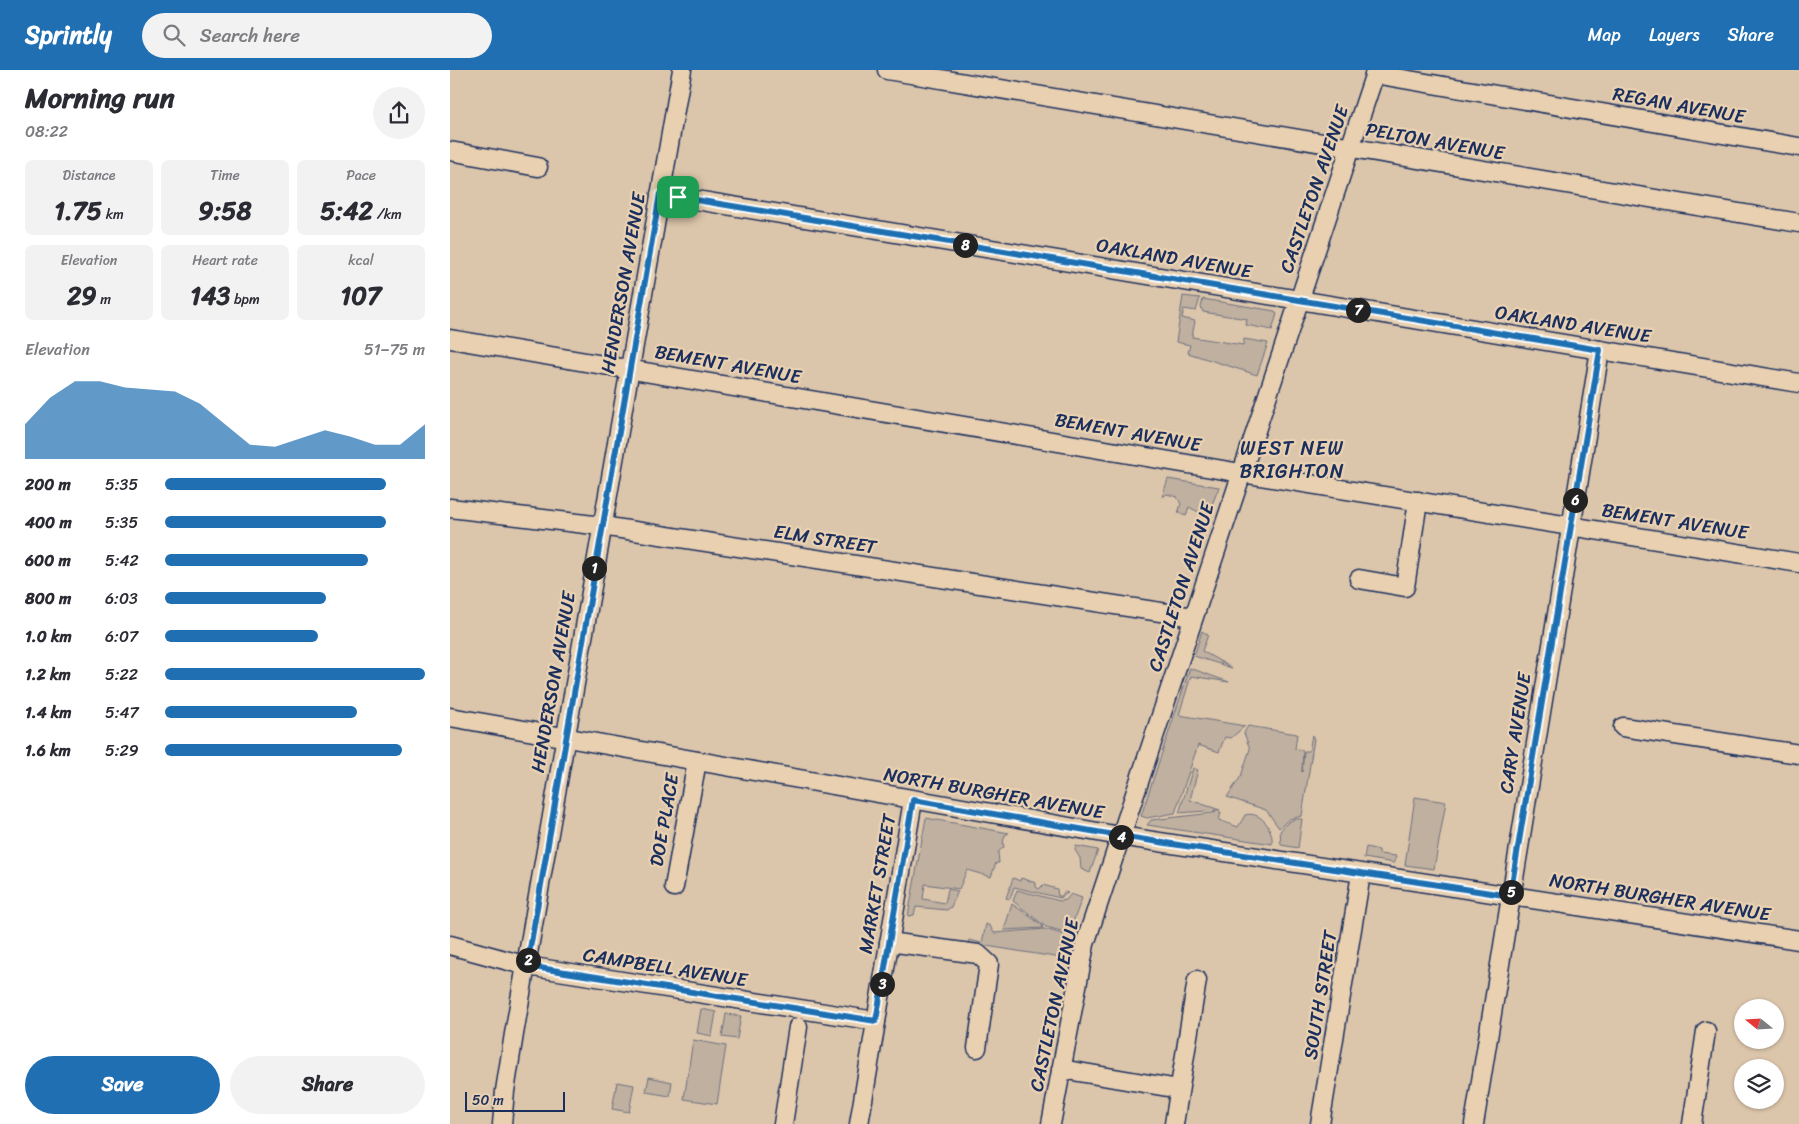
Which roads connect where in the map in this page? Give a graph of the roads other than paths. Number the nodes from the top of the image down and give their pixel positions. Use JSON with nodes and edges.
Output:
{"nodes":[{"id":1,"x":682,"y":70,"type":"edge"},
{"id":2,"x":886,"y":70,"type":"edge"},
{"id":3,"x":1375,"y":72,"type":"edge"},
{"id":4,"x":1799,"y":146,"type":"edge"},
{"id":5,"x":1350,"y":148,"type":"junction"},
{"id":6,"x":450,"y":151,"type":"edge"},
{"id":7,"x":538,"y":167,"type":"dead end"},
{"id":8,"x":660,"y":194,"type":"junction"},
{"id":9,"x":1799,"y":223,"type":"edge"},
{"id":10,"x":1299,"y":300,"type":"junction"},
{"id":11,"x":450,"y":339,"type":"edge"},
{"id":12,"x":1600,"y":350,"type":"junction"},
{"id":13,"x":629,"y":369,"type":"junction"},
{"id":14,"x":1799,"y":383,"type":"edge"},
{"id":15,"x":1241,"y":473,"type":"junction"},
{"id":16,"x":1418,"y":501,"type":"junction"},
{"id":17,"x":450,"y":508,"type":"edge"},
{"id":18,"x":602,"y":526,"type":"junction"},
{"id":19,"x":1570,"y":526,"type":"junction"},
{"id":20,"x":1799,"y":563,"type":"edge"},
{"id":21,"x":1359,"y":579,"type":"dead end"},
{"id":22,"x":1193,"y":617,"type":"junction"},
{"id":23,"x":450,"y":717,"type":"edge"},
{"id":24,"x":1622,"y":726,"type":"dead end"},
{"id":25,"x":565,"y":737,"type":"junction"},
{"id":26,"x":1799,"y":754,"type":"edge"},
{"id":27,"x":697,"y":761,"type":"junction"},
{"id":28,"x":913,"y":800,"type":"junction"},
{"id":29,"x":1120,"y":836,"type":"junction"},
{"id":30,"x":1362,"y":874,"type":"junction"},
{"id":31,"x":674,"y":887,"type":"dead end"},
{"id":32,"x":1510,"y":896,"type":"junction"},
{"id":33,"x":1799,"y":940,"type":"edge"},
{"id":34,"x":889,"y":942,"type":"junction"},
{"id":35,"x":450,"y":944,"type":"edge"},
{"id":36,"x":527,"y":966,"type":"junction"},
{"id":37,"x":1197,"y":980,"type":"dead end"},
{"id":38,"x":876,"y":1021,"type":"junction"},
{"id":39,"x":798,"y":1028,"type":"dead end"},
{"id":40,"x":1706,"y":1031,"type":"dead end"},
{"id":41,"x":977,"y":1048,"type":"dead end"},
{"id":42,"x":1061,"y":1069,"type":"junction"},
{"id":43,"x":1180,"y":1090,"type":"junction"},
{"id":44,"x":502,"y":1124,"type":"edge"},
{"id":45,"x":783,"y":1124,"type":"edge"},
{"id":46,"x":859,"y":1124,"type":"edge"},
{"id":47,"x":1051,"y":1124,"type":"edge"},
{"id":48,"x":1174,"y":1124,"type":"edge"},
{"id":49,"x":1320,"y":1124,"type":"edge"},
{"id":50,"x":1474,"y":1124,"type":"edge"},
{"id":51,"x":1692,"y":1124,"type":"edge"}],
"edges":[{"from":1,"to":8,"type":"street","name":"HENDERSON AVENUE"},
{"from":2,"to":5,"type":"street","name":"PELTON AVENUE"},
{"from":3,"to":4,"type":"street","name":"REGAN AVENUE"},
{"from":3,"to":5,"type":"street","name":"CASTLETON AVENUE"},
{"from":5,"to":9,"type":"street","name":"PELTON AVENUE"},
{"from":5,"to":10,"type":"street","name":"CASTLETON AVENUE"},
{"from":6,"to":7,"type":"street"},
{"from":8,"to":10,"type":"street","name":"OAKLAND AVENUE"},
{"from":8,"to":13,"type":"street","name":"HENDERSON AVENUE"},
{"from":10,"to":12,"type":"street","name":"OAKLAND AVENUE"},
{"from":10,"to":15,"type":"street","name":"CASTLETON AVENUE"},
{"from":11,"to":13,"type":"street","name":"BEMENT AVENUE"},
{"from":12,"to":14,"type":"street","name":"OAKLAND AVENUE"},
{"from":12,"to":19,"type":"street","name":"CARY AVENUE"},
{"from":13,"to":15,"type":"street","name":"BEMENT AVENUE"},
{"from":13,"to":18,"type":"street","name":"HENDERSON AVENUE"},
{"from":15,"to":16,"type":"street","name":"BEMENT AVENUE"},
{"from":15,"to":22,"type":"street","name":"CASTLETON AVENUE"},
{"from":16,"to":19,"type":"street","name":"BEMENT AVENUE"},
{"from":16,"to":21,"type":"street"},
{"from":17,"to":18,"type":"street","name":"ELM STREET"},
{"from":18,"to":22,"type":"street","name":"ELM STREET"},
{"from":18,"to":25,"type":"street","name":"HENDERSON AVENUE"},
{"from":19,"to":20,"type":"street","name":"BEMENT AVENUE"},
{"from":19,"to":32,"type":"street","name":"CARY AVENUE"},
{"from":22,"to":29,"type":"street","name":"CASTLETON AVENUE"},
{"from":23,"to":25,"type":"street","name":"NORTH BURGHER AVENUE"},
{"from":24,"to":26,"type":"street"},
{"from":25,"to":27,"type":"street","name":"NORTH BURGHER AVENUE"},
{"from":25,"to":36,"type":"street","name":"HENDERSON AVENUE"},
{"from":27,"to":28,"type":"street","name":"NORTH BURGHER AVENUE"},
{"from":27,"to":31,"type":"street","name":"DOE PLACE"},
{"from":28,"to":29,"type":"street","name":"NORTH BURGHER AVENUE"},
{"from":28,"to":34,"type":"street","name":"MARKET STREET"},
{"from":29,"to":30,"type":"street","name":"NORTH BURGHER AVENUE"},
{"from":29,"to":42,"type":"street","name":"CASTLETON AVENUE"},
{"from":30,"to":32,"type":"street","name":"NORTH BURGHER AVENUE"},
{"from":30,"to":49,"type":"street","name":"SOUTH STREET"},
{"from":32,"to":33,"type":"street","name":"NORTH BURGHER AVENUE"},
{"from":32,"to":50,"type":"street","name":"CARY AVENUE"},
{"from":34,"to":38,"type":"street","name":"MARKET STREET"},
{"from":34,"to":41,"type":"street"},
{"from":35,"to":36,"type":"street","name":"CAMPBELL AVENUE"},
{"from":36,"to":38,"type":"street","name":"CAMPBELL AVENUE"},
{"from":36,"to":44,"type":"street","name":"HENDERSON AVENUE"},
{"from":37,"to":43,"type":"street"},
{"from":38,"to":46,"type":"street","name":"MARKET STREET"},
{"from":39,"to":45,"type":"street"},
{"from":40,"to":51,"type":"street"},
{"from":42,"to":43,"type":"street"},
{"from":42,"to":47,"type":"street","name":"CASTLETON AVENUE"},
{"from":43,"to":48,"type":"street"}]}
